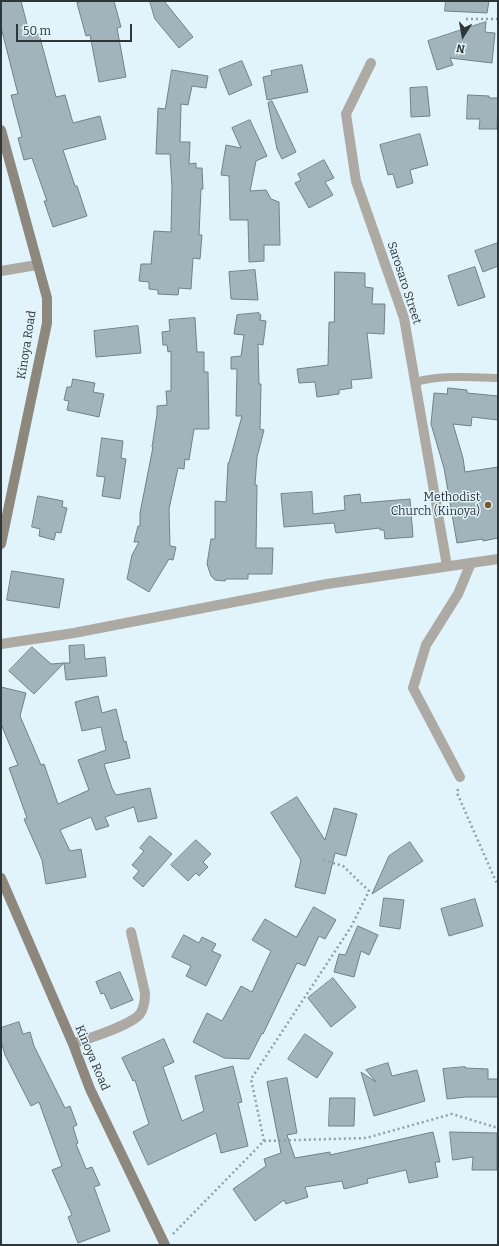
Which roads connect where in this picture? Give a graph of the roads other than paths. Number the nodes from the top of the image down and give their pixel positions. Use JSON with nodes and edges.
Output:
{"nodes":[{"id":1,"x":371,"y":63,"type":"dead end"},
{"id":2,"x":1,"y":130,"type":"edge"},
{"id":3,"x":37,"y":265,"type":"junction"},
{"id":4,"x":1,"y":272,"type":"edge"},
{"id":5,"x":498,"y":378,"type":"edge"},
{"id":6,"x":415,"y":382,"type":"junction"},
{"id":7,"x":1,"y":544,"type":"edge"},
{"id":8,"x":498,"y":559,"type":"edge"},
{"id":9,"x":471,"y":563,"type":"junction"},
{"id":10,"x":446,"y":566,"type":"junction"},
{"id":11,"x":1,"y":644,"type":"edge"},
{"id":12,"x":460,"y":777,"type":"road end"},
{"id":13,"x":1,"y":878,"type":"edge"},
{"id":14,"x":131,"y":932,"type":"dead end"},
{"id":15,"x":72,"y":1044,"type":"junction"},
{"id":16,"x":165,"y":1244,"type":"edge"}],
"edges":[{"from":1,"to":6,"type":"street","name":"Sarosaro Street"},
{"from":2,"to":3,"type":"main road","name":"Kinoya Road"},
{"from":3,"to":4,"type":"street"},
{"from":3,"to":7,"type":"main road","name":"Kinoya Road"},
{"from":5,"to":6,"type":"lane"},
{"from":6,"to":10,"type":"street","name":"Sarosaro Street"},
{"from":8,"to":9,"type":"street"},
{"from":9,"to":10,"type":"street"},
{"from":9,"to":12,"type":"street"},
{"from":10,"to":11,"type":"street"},
{"from":13,"to":15,"type":"main road","name":"Kinoya Road"},
{"from":14,"to":15,"type":"street"},
{"from":15,"to":16,"type":"main road","name":"Kinoya Road"}]}
